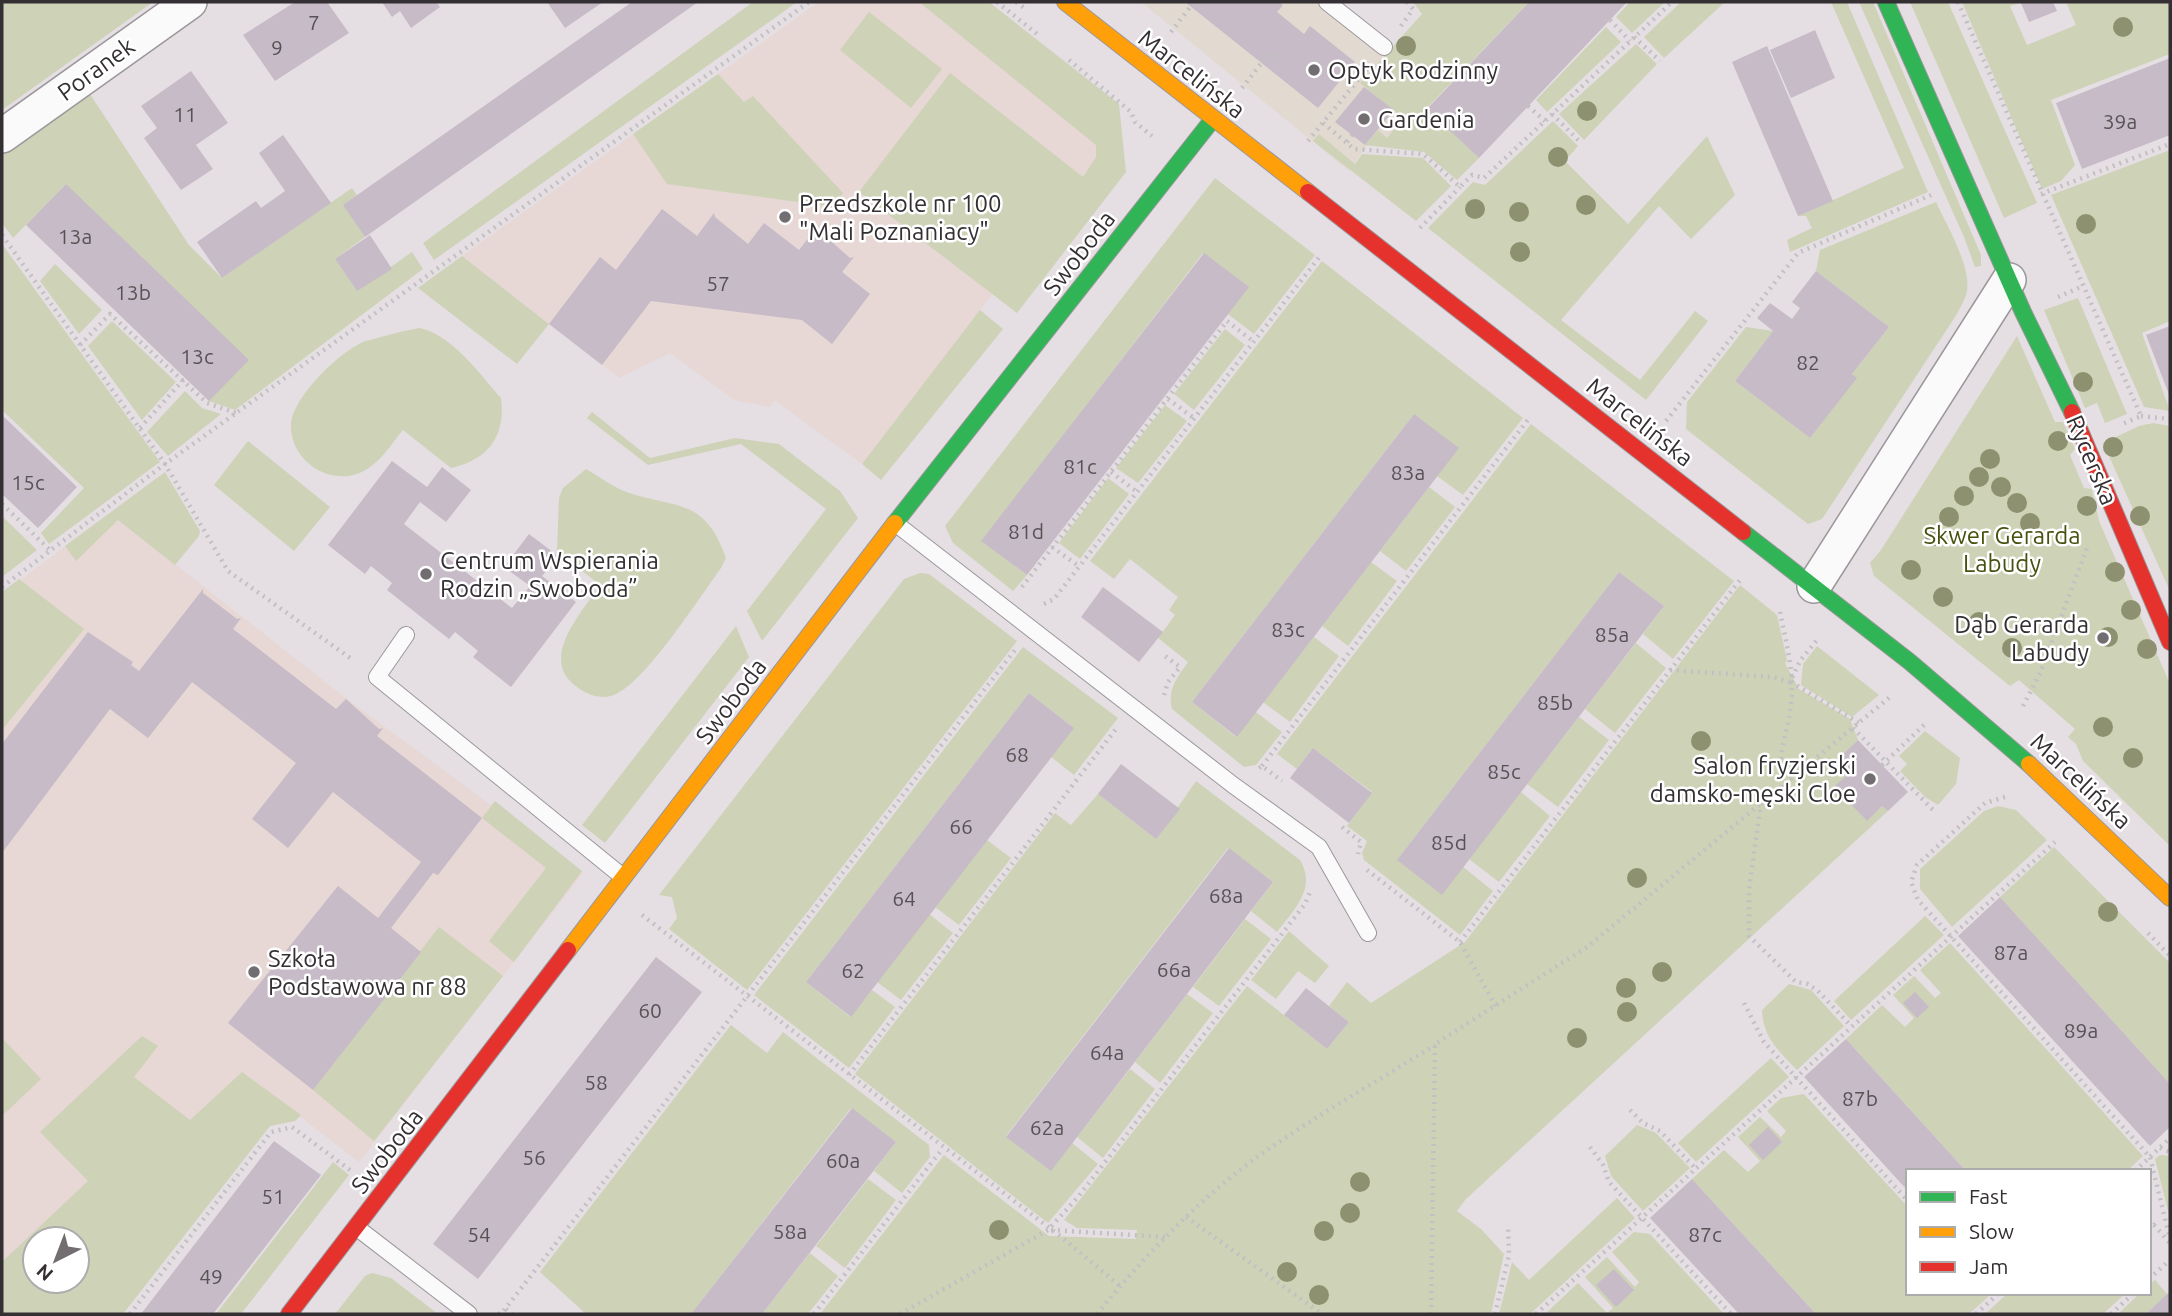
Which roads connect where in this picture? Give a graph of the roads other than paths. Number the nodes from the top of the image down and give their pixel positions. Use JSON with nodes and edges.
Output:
{"nodes":[{"id":1,"x":190,"y":2,"type":"edge"},
{"id":2,"x":1065,"y":2,"type":"edge"},
{"id":3,"x":1327,"y":2,"type":"edge"},
{"id":4,"x":1886,"y":2,"type":"edge"},
{"id":5,"x":1384,"y":47,"type":"road end"},
{"id":6,"x":1213,"y":119,"type":"junction"},
{"id":7,"x":2,"y":136,"type":"edge"},
{"id":8,"x":2009,"y":280,"type":"junction"},
{"id":9,"x":895,"y":523,"type":"junction"},
{"id":10,"x":1814,"y":586,"type":"junction"},
{"id":11,"x":406,"y":635,"type":"dead end"},
{"id":12,"x":2170,"y":642,"type":"edge"},
{"id":13,"x":624,"y":878,"type":"junction"},
{"id":14,"x":2170,"y":898,"type":"edge"},
{"id":15,"x":1368,"y":933,"type":"dead end"},
{"id":16,"x":356,"y":1227,"type":"junction"},
{"id":17,"x":289,"y":1314,"type":"edge"},
{"id":18,"x":469,"y":1314,"type":"edge"}],
"edges":[{"from":1,"to":7,"type":"street","name":"Poranek"},
{"from":2,"to":6,"type":"street","name":"Marcelińska"},
{"from":3,"to":5,"type":"lane"},
{"from":4,"to":8,"type":"street","name":"Rycerska"},
{"from":6,"to":9,"type":"street","name":"Swoboda"},
{"from":6,"to":10,"type":"street","name":"Marcelińska"},
{"from":8,"to":10,"type":"street"},
{"from":8,"to":12,"type":"street","name":"Rycerska"},
{"from":9,"to":13,"type":"street","name":"Swoboda"},
{"from":9,"to":15,"type":"lane"},
{"from":10,"to":14,"type":"street","name":"Marcelińska"},
{"from":11,"to":13,"type":"lane"},
{"from":13,"to":16,"type":"street","name":"Swoboda"},
{"from":16,"to":17,"type":"street","name":"Swoboda"},
{"from":16,"to":18,"type":"lane"}]}
